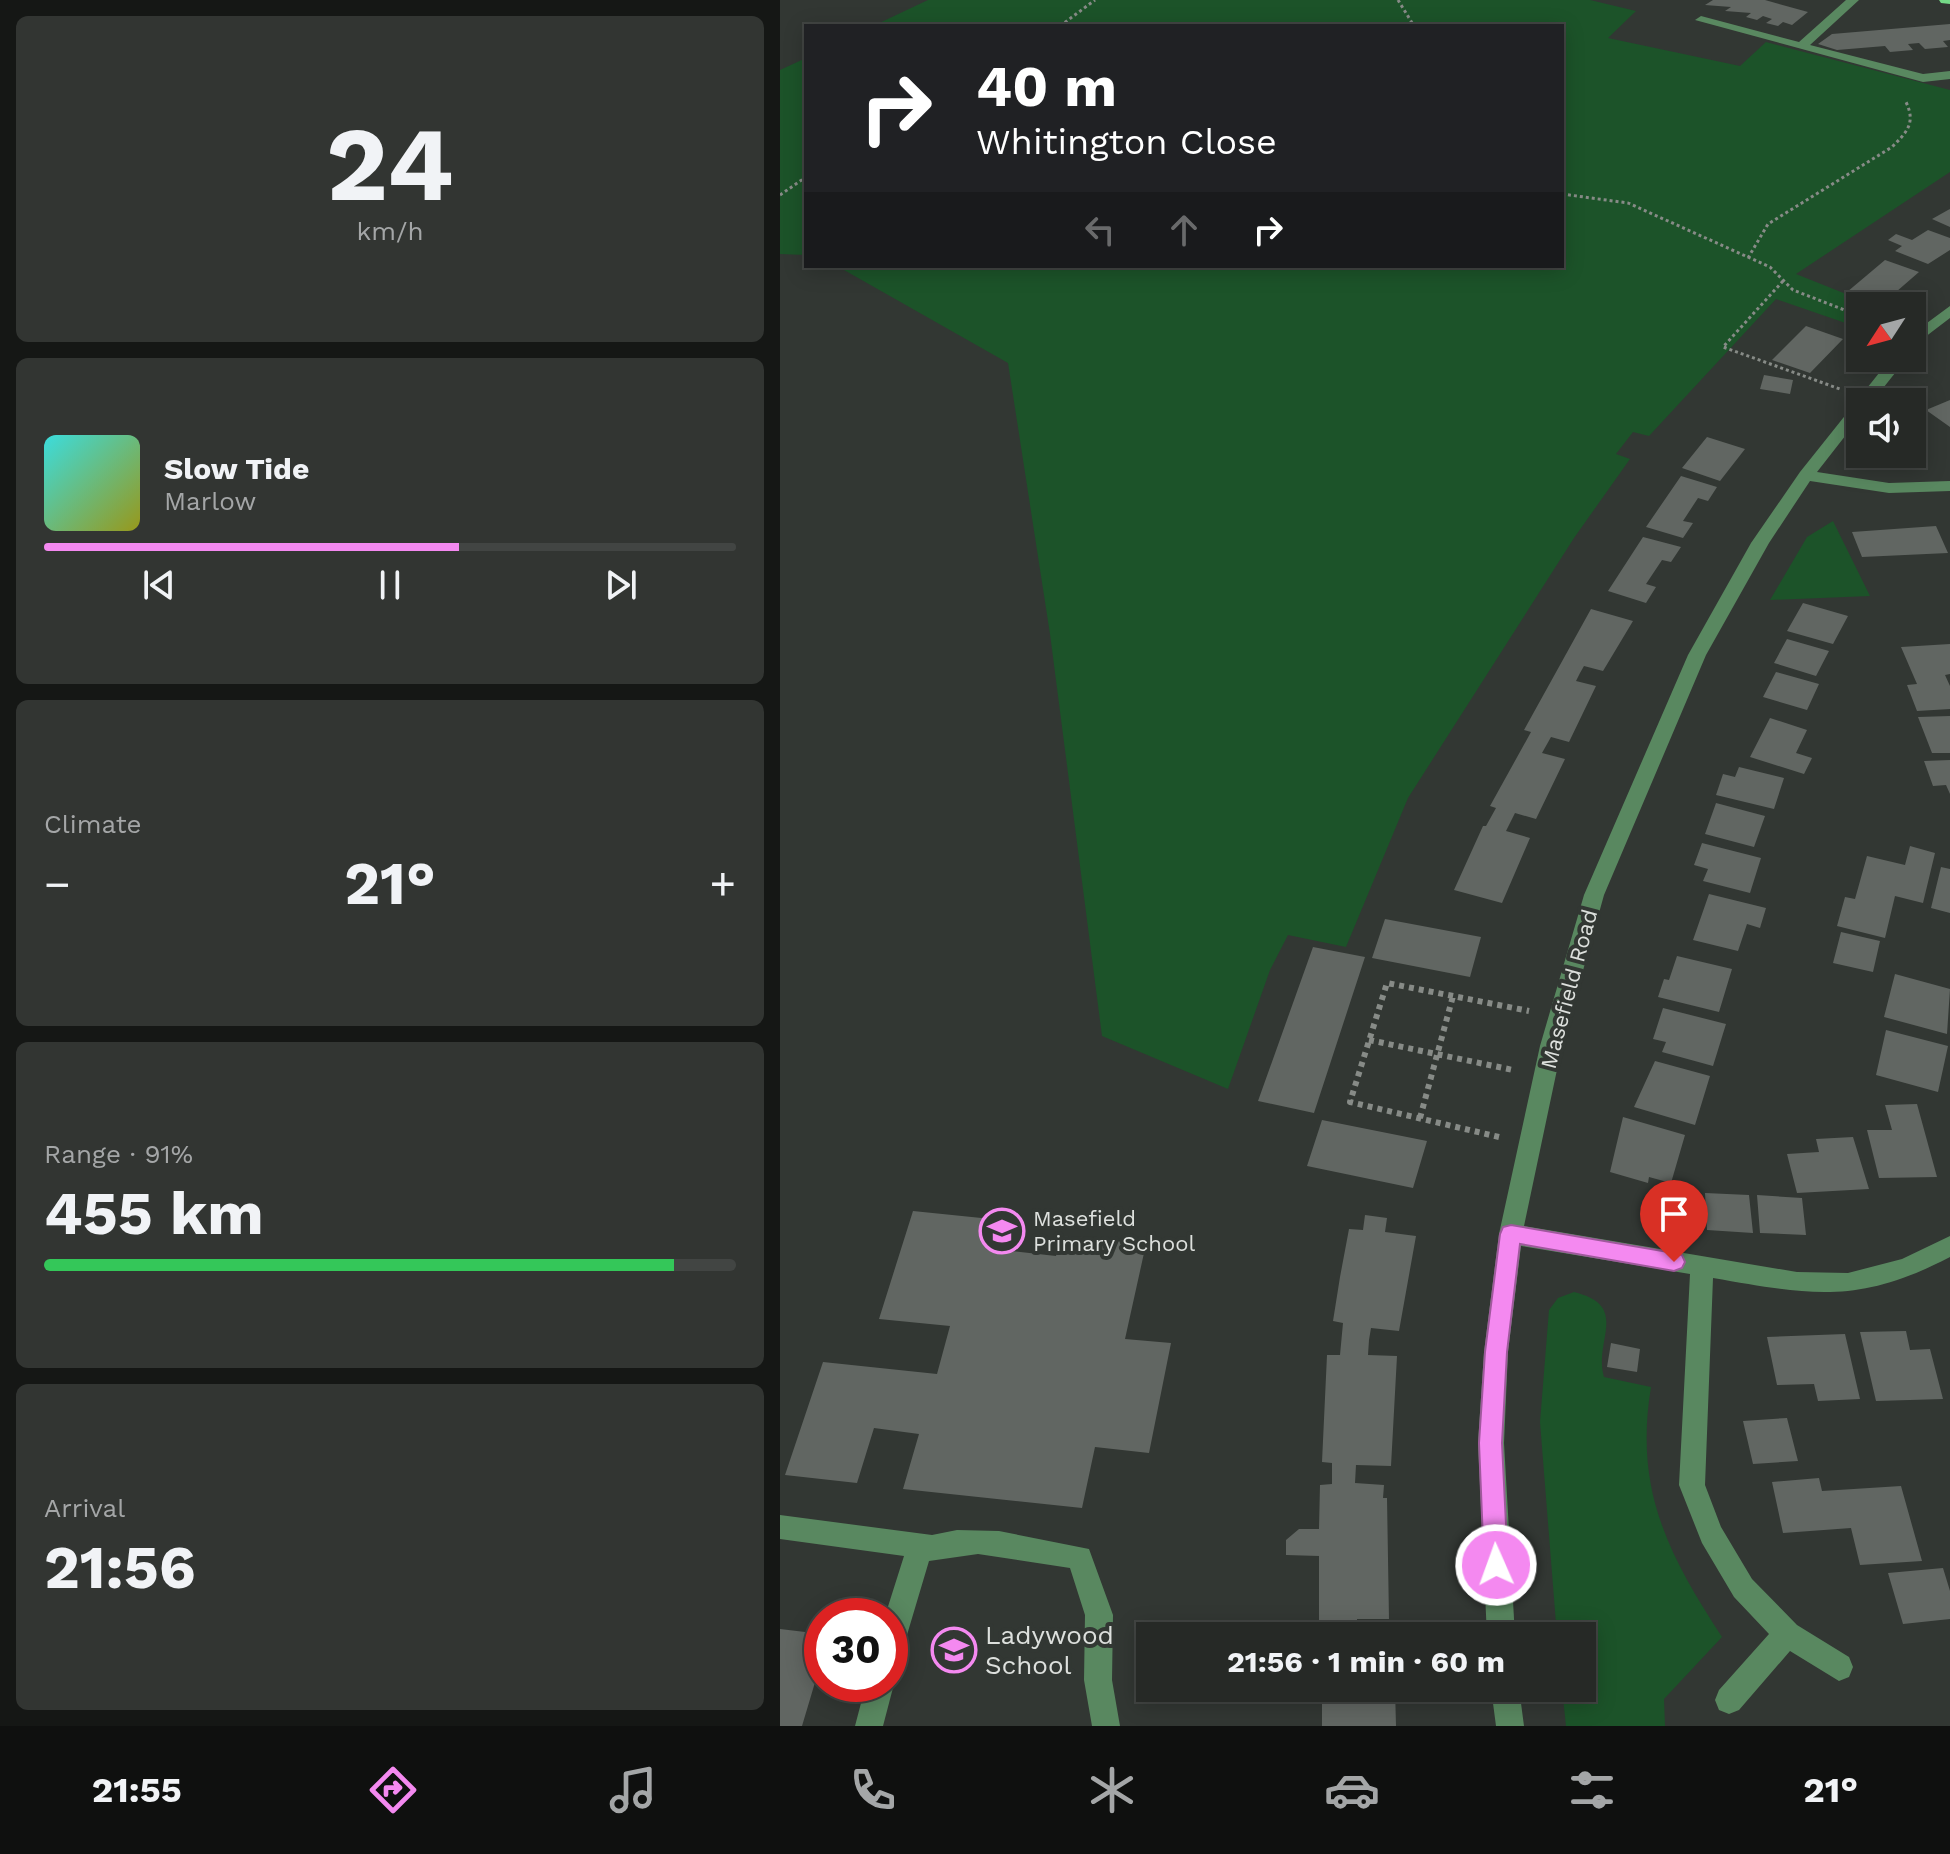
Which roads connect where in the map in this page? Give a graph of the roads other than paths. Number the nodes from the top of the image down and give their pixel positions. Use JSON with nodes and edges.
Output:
{"nodes":[{"id":1,"x":1853,"y":0,"type":"edge"},
{"id":2,"x":1701,"y":20,"type":"dead end"},
{"id":3,"x":1801,"y":46,"type":"junction"},
{"id":4,"x":1950,"y":75,"type":"edge"},
{"id":5,"x":1950,"y":310,"type":"edge"},
{"id":6,"x":1926,"y":330,"type":"edge"},
{"id":7,"x":1888,"y":372,"type":"edge"},
{"id":8,"x":1875,"y":388,"type":"edge"},
{"id":9,"x":1846,"y":425,"type":"edge"},
{"id":10,"x":1806,"y":475,"type":"junction"},
{"id":11,"x":1950,"y":486,"type":"edge"},
{"id":12,"x":1511,"y":1234,"type":"junction"},
{"id":13,"x":1950,"y":1246,"type":"edge"},
{"id":14,"x":1702,"y":1267,"type":"junction"},
{"id":15,"x":780,"y":1527,"type":"edge"},
{"id":16,"x":930,"y":1547,"type":"junction"},
{"id":17,"x":904,"y":1598,"type":"edge"},
{"id":18,"x":1500,"y":1622,"type":"edge"},
{"id":19,"x":1787,"y":1634,"type":"junction"},
{"id":20,"x":1839,"y":1667,"type":"dead end"},
{"id":21,"x":1729,"y":1700,"type":"dead end"},
{"id":22,"x":875,"y":1702,"type":"edge"},
{"id":23,"x":1507,"y":1702,"type":"edge"},
{"id":24,"x":869,"y":1726,"type":"edge"},
{"id":25,"x":1106,"y":1726,"type":"edge"},
{"id":26,"x":1510,"y":1726,"type":"edge"}],
"edges":[{"from":1,"to":3,"type":"street"},
{"from":2,"to":3,"type":"street"},
{"from":3,"to":4,"type":"street"},
{"from":5,"to":6,"type":"street"},
{"from":7,"to":8,"type":"street","name":"Masefield Road"},
{"from":9,"to":10,"type":"street","name":"Masefield Road"},
{"from":10,"to":11,"type":"street"},
{"from":10,"to":12,"type":"street","name":"Masefield Road"},
{"from":12,"to":14,"type":"street"},
{"from":12,"to":18,"type":"street","name":"Masefield Road"},
{"from":13,"to":14,"type":"street"},
{"from":14,"to":19,"type":"street"},
{"from":15,"to":16,"type":"street"},
{"from":16,"to":17,"type":"street"},
{"from":16,"to":25,"type":"street"},
{"from":19,"to":20,"type":"street"},
{"from":19,"to":21,"type":"street"},
{"from":22,"to":24,"type":"street"},
{"from":23,"to":26,"type":"street"}]}
